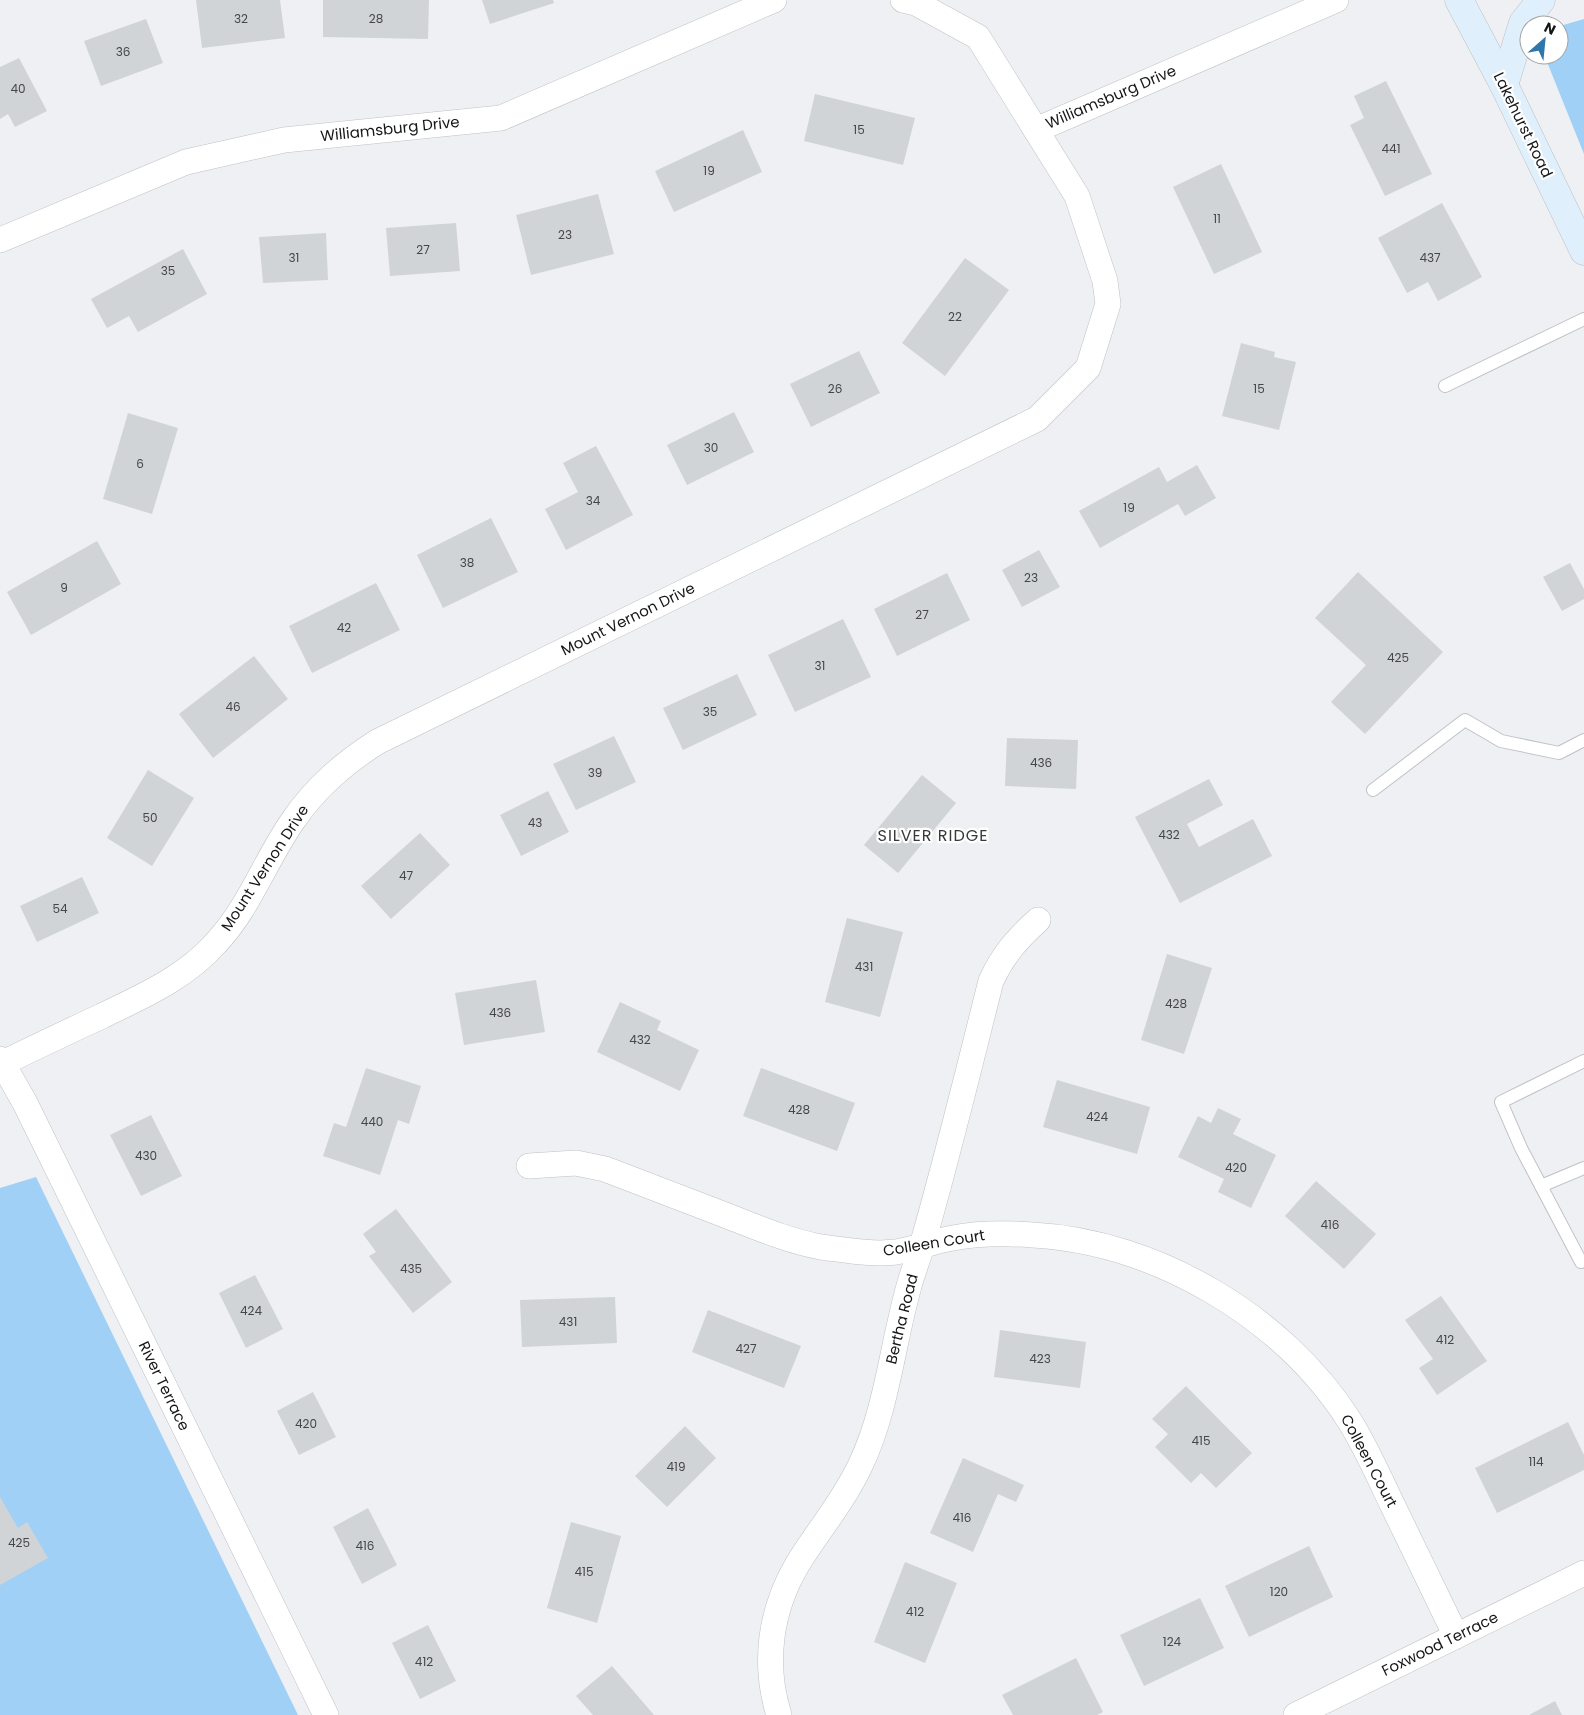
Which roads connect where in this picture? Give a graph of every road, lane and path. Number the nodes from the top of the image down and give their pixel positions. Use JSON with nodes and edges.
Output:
{"nodes":[{"id":1,"x":774,"y":0,"type":"edge"},
{"id":2,"x":904,"y":0,"type":"edge"},
{"id":3,"x":1336,"y":0,"type":"edge"},
{"id":4,"x":1459,"y":0,"type":"edge"},
{"id":5,"x":1541,"y":0,"type":"edge"},
{"id":6,"x":1504,"y":85,"type":"junction"},
{"id":7,"x":1036,"y":130,"type":"junction"},
{"id":8,"x":0,"y":240,"type":"edge"},
{"id":9,"x":1584,"y":251,"type":"edge"},
{"id":10,"x":1584,"y":318,"type":"edge"},
{"id":11,"x":1445,"y":386,"type":"dead end"},
{"id":12,"x":1584,"y":740,"type":"edge"},
{"id":13,"x":1373,"y":790,"type":"dead end"},
{"id":14,"x":1038,"y":920,"type":"dead end"},
{"id":15,"x":1,"y":1061,"type":"edge"},
{"id":16,"x":1584,"y":1061,"type":"edge"},
{"id":17,"x":529,"y":1166,"type":"dead end"},
{"id":18,"x":1584,"y":1168,"type":"edge"},
{"id":19,"x":1541,"y":1186,"type":"junction"},
{"id":20,"x":923,"y":1244,"type":"junction"},
{"id":21,"x":1584,"y":1261,"type":"edge"},
{"id":22,"x":1584,"y":1573,"type":"edge"},
{"id":23,"x":1456,"y":1636,"type":"junction"},
{"id":24,"x":326,"y":1715,"type":"edge"},
{"id":25,"x":779,"y":1715,"type":"edge"},
{"id":26,"x":1296,"y":1715,"type":"edge"}],
"edges":[{"from":1,"to":8,"type":"street","name":"Williamsburg Drive"},
{"from":2,"to":7,"type":"street","name":"Williamsburg Drive"},
{"from":3,"to":7,"type":"street","name":"Williamsburg Drive"},
{"from":4,"to":6,"type":"main road","name":"Lakehurst Road"},
{"from":5,"to":6,"type":"main road"},
{"from":6,"to":9,"type":"main road","name":"Lakehurst Road"},
{"from":7,"to":15,"type":"street","name":"Mount Vernon Drive"},
{"from":10,"to":11,"type":"lane"},
{"from":12,"to":13,"type":"lane"},
{"from":14,"to":20,"type":"street","name":"Bertha Road"},
{"from":15,"to":24,"type":"street","name":"River Terrace"},
{"from":16,"to":19,"type":"lane"},
{"from":17,"to":20,"type":"street","name":"Colleen Court"},
{"from":18,"to":19,"type":"lane"},
{"from":19,"to":21,"type":"lane"},
{"from":20,"to":23,"type":"street","name":"Colleen Court"},
{"from":20,"to":25,"type":"street","name":"Bertha Road"},
{"from":22,"to":23,"type":"street","name":"Foxwood Terrace"},
{"from":23,"to":26,"type":"street","name":"Foxwood Terrace"}]}
